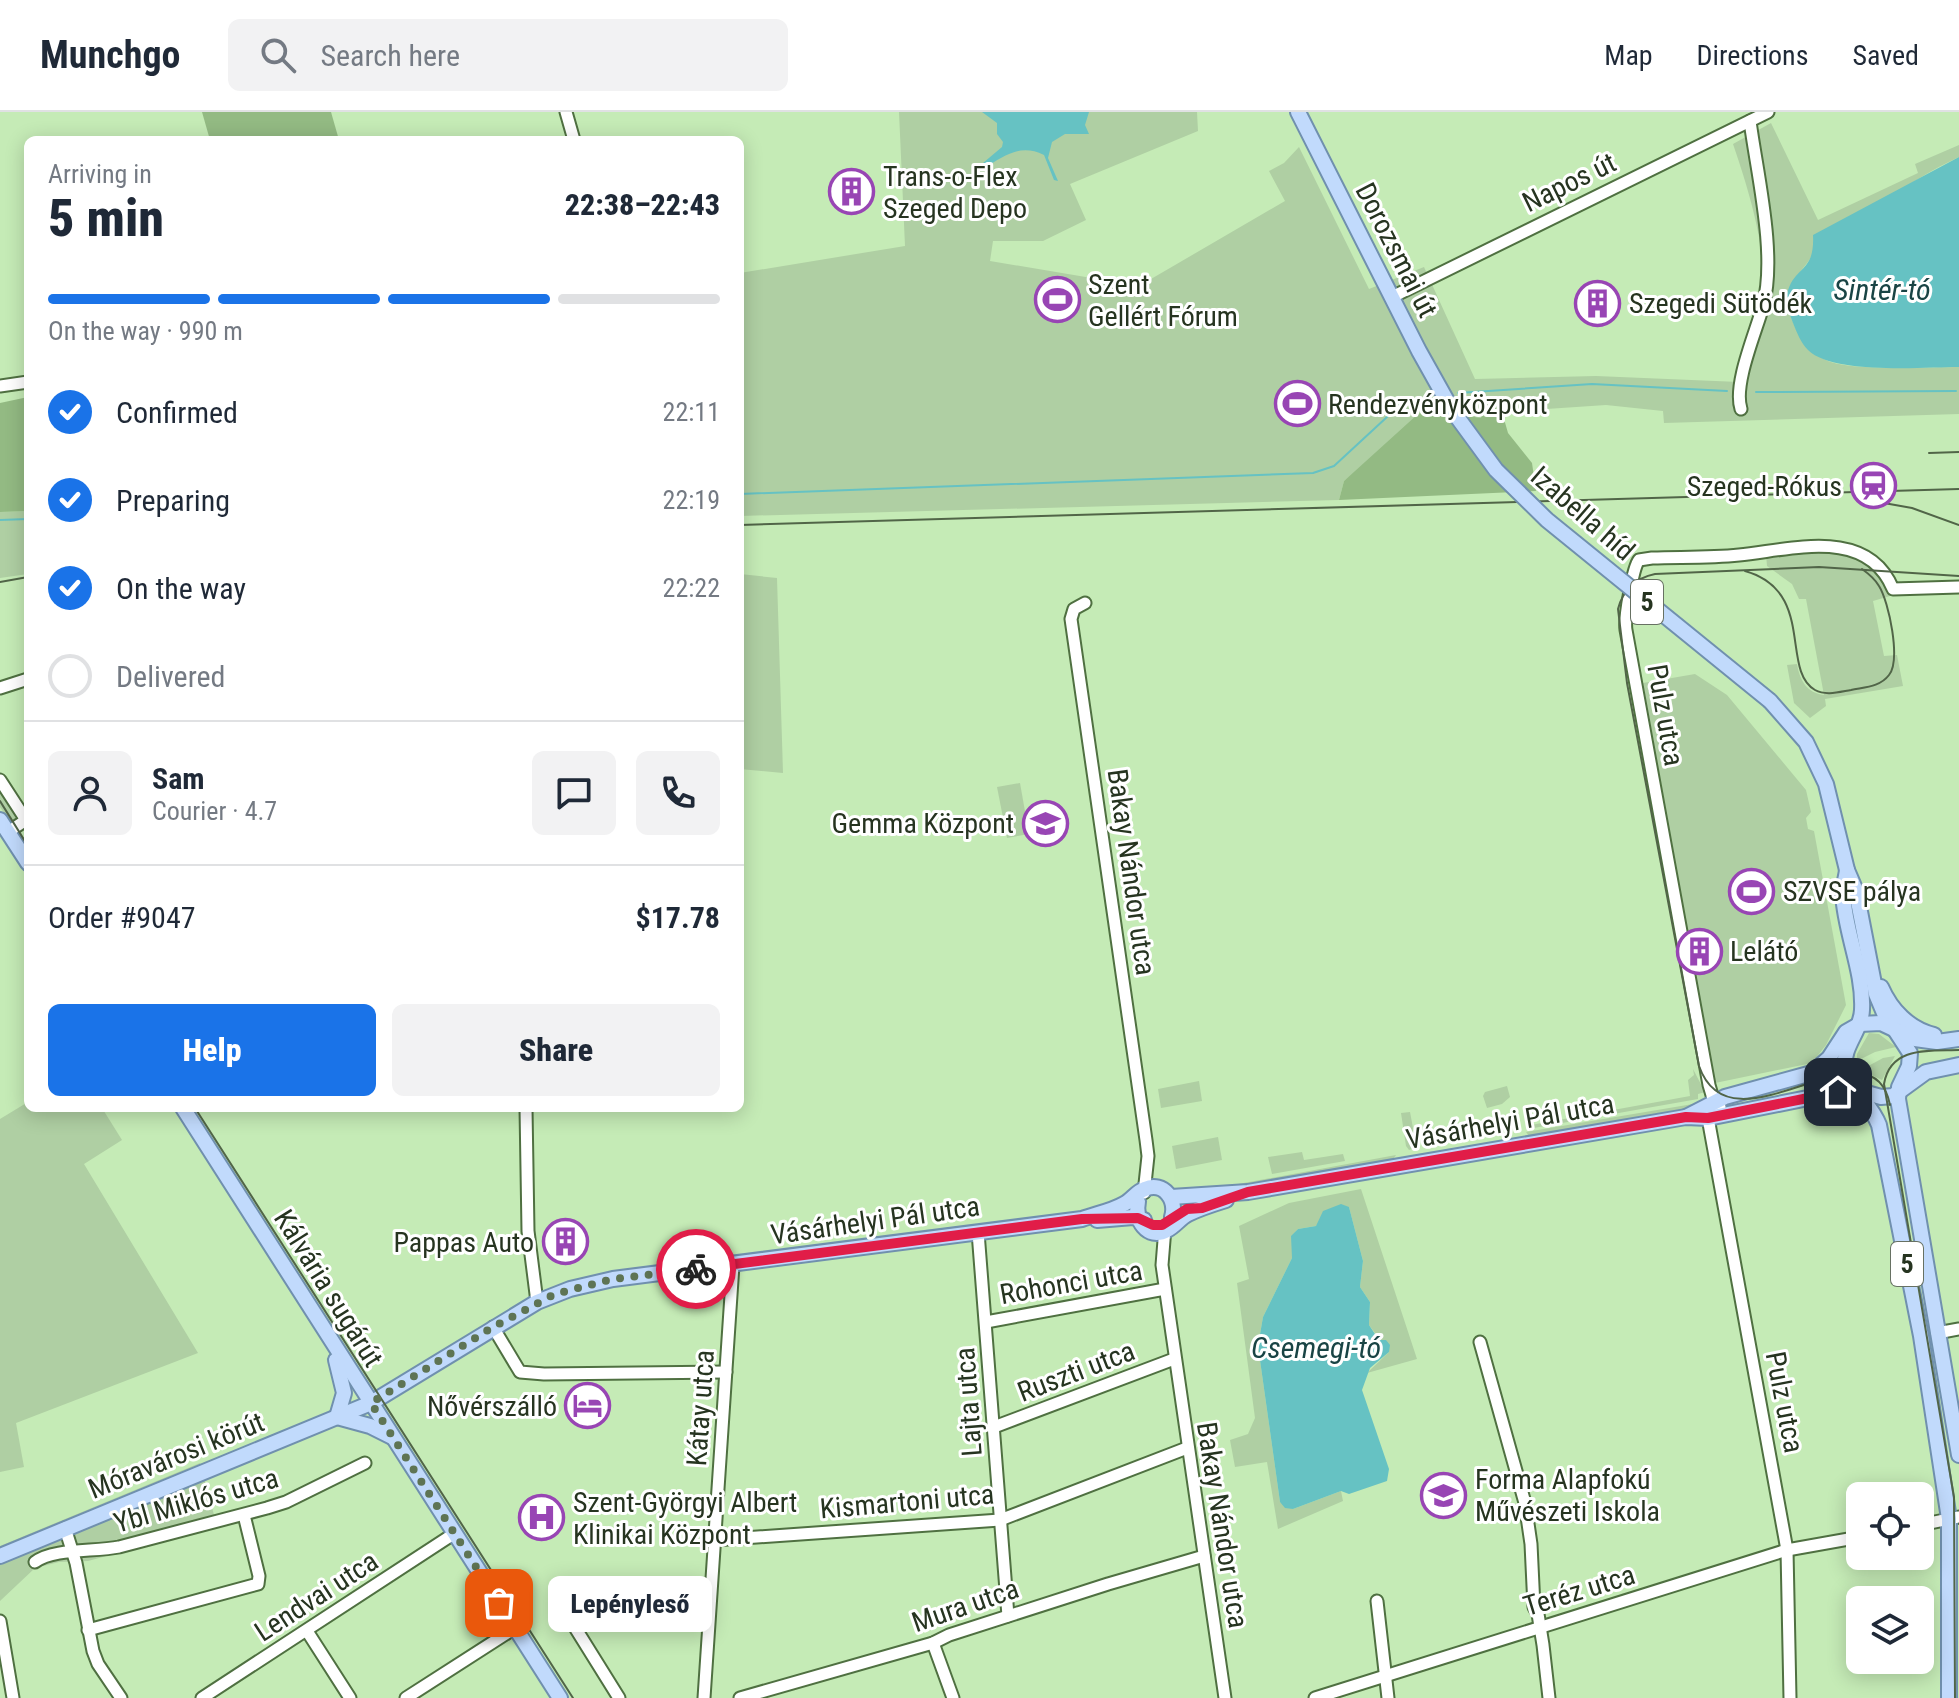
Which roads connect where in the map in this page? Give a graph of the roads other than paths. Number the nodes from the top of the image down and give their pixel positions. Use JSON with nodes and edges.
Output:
{"nodes":[{"id":1,"x":566,"y":112,"type":"edge"},
{"id":2,"x":1298,"y":112,"type":"edge"},
{"id":3,"x":1768,"y":112,"type":"edge"},
{"id":4,"x":1750,"y":121,"type":"junction"},
{"id":5,"x":573,"y":136,"type":"edge"},
{"id":6,"x":1392,"y":297,"type":"junction"},
{"id":7,"x":24,"y":383,"type":"edge"},
{"id":8,"x":0,"y":386,"type":"edge"},
{"id":9,"x":1739,"y":405,"type":"dead end"},
{"id":10,"x":1452,"y":410,"type":"joint"},
{"id":11,"x":1959,"y":587,"type":"edge"},
{"id":12,"x":1085,"y":603,"type":"dead end"},
{"id":13,"x":24,"y":680,"type":"edge"},
{"id":14,"x":0,"y":688,"type":"edge"},
{"id":15,"x":0,"y":780,"type":"edge"},
{"id":16,"x":24,"y":817,"type":"edge"},
{"id":17,"x":24,"y":821,"type":"edge"},
{"id":18,"x":4,"y":826,"type":"edge"},
{"id":19,"x":24,"y":857,"type":"edge"},
{"id":20,"x":1847,"y":870,"type":"junction"},
{"id":21,"x":1868,"y":957,"type":"junction"},
{"id":22,"x":1860,"y":1024,"type":"junction"},
{"id":23,"x":1897,"y":1032,"type":"junction"},
{"id":24,"x":1956,"y":1039,"type":"edge"},
{"id":25,"x":1959,"y":1065,"type":"edge"},
{"id":26,"x":1856,"y":1090,"type":"junction"},
{"id":27,"x":1898,"y":1095,"type":"junction"},
{"id":28,"x":1714,"y":1102,"type":"junction"},
{"id":29,"x":186,"y":1112,"type":"edge"},
{"id":30,"x":526,"y":1112,"type":"edge"},
{"id":31,"x":1736,"y":1112,"type":"junction"},
{"id":32,"x":1686,"y":1117,"type":"junction"},
{"id":33,"x":1708,"y":1118,"type":"junction"},
{"id":34,"x":1155,"y":1210,"type":"junction"},
{"id":35,"x":1082,"y":1219,"type":"junction"},
{"id":36,"x":978,"y":1232,"type":"junction"},
{"id":37,"x":733,"y":1265,"type":"junction"},
{"id":38,"x":1165,"y":1289,"type":"junction"},
{"id":39,"x":537,"y":1302,"type":"junction"},
{"id":40,"x":986,"y":1322,"type":"junction"},
{"id":41,"x":493,"y":1327,"type":"junction"},
{"id":42,"x":1959,"y":1329,"type":"edge"},
{"id":43,"x":1937,"y":1333,"type":"junction"},
{"id":44,"x":1480,"y":1342,"type":"dead end"},
{"id":45,"x":331,"y":1343,"type":"junction"},
{"id":46,"x":1174,"y":1359,"type":"junction"},
{"id":47,"x":726,"y":1372,"type":"junction"},
{"id":48,"x":371,"y":1403,"type":"junction"},
{"id":49,"x":337,"y":1417,"type":"junction"},
{"id":50,"x":994,"y":1427,"type":"junction"},
{"id":51,"x":394,"y":1438,"type":"junction"},
{"id":52,"x":1187,"y":1448,"type":"junction"},
{"id":53,"x":1959,"y":1455,"type":"edge"},
{"id":54,"x":365,"y":1463,"type":"dead end"},
{"id":55,"x":244,"y":1515,"type":"junction"},
{"id":56,"x":1954,"y":1518,"type":"edge"},
{"id":57,"x":1000,"y":1520,"type":"junction"},
{"id":58,"x":1934,"y":1522,"type":"edge"},
{"id":59,"x":65,"y":1528,"type":"junction"},
{"id":60,"x":455,"y":1533,"type":"junction"},
{"id":61,"x":1846,"y":1539,"type":"edge"},
{"id":62,"x":715,"y":1540,"type":"junction"},
{"id":63,"x":1787,"y":1550,"type":"junction"},
{"id":64,"x":74,"y":1552,"type":"junction"},
{"id":65,"x":0,"y":1556,"type":"edge"},
{"id":66,"x":1204,"y":1556,"type":"junction"},
{"id":67,"x":35,"y":1562,"type":"dead end"},
{"id":68,"x":1377,"y":1601,"type":"dead end"},
{"id":69,"x":1008,"y":1616,"type":"junction"},
{"id":70,"x":0,"y":1621,"type":"edge"},
{"id":71,"x":515,"y":1628,"type":"junction"},
{"id":72,"x":576,"y":1629,"type":"dead end"},
{"id":73,"x":88,"y":1630,"type":"junction"},
{"id":74,"x":307,"y":1631,"type":"junction"},
{"id":75,"x":1540,"y":1633,"type":"junction"},
{"id":76,"x":933,"y":1643,"type":"junction"},
{"id":77,"x":1386,"y":1676,"type":"junction"},
{"id":78,"x":209,"y":1696,"type":"edge"},
{"id":79,"x":13,"y":1698,"type":"edge"},
{"id":80,"x":121,"y":1698,"type":"edge"},
{"id":81,"x":350,"y":1698,"type":"edge"},
{"id":82,"x":406,"y":1698,"type":"edge"},
{"id":83,"x":560,"y":1698,"type":"edge"},
{"id":84,"x":619,"y":1698,"type":"edge"},
{"id":85,"x":704,"y":1698,"type":"edge"},
{"id":86,"x":740,"y":1698,"type":"edge"},
{"id":87,"x":953,"y":1698,"type":"edge"},
{"id":88,"x":1225,"y":1698,"type":"edge"},
{"id":89,"x":1315,"y":1698,"type":"edge"},
{"id":90,"x":1388,"y":1698,"type":"edge"},
{"id":91,"x":1546,"y":1698,"type":"edge"},
{"id":92,"x":1790,"y":1698,"type":"edge"},
{"id":93,"x":1949,"y":1698,"type":"edge"}],
"edges":[{"from":1,"to":5,"type":"street"},
{"from":2,"to":6,"type":"main road","name":"Dorozsmai út","number":"5"},
{"from":3,"to":4,"type":"street","name":"Napos út"},
{"from":4,"to":6,"type":"street","name":"Napos út"},
{"from":4,"to":9,"type":"street"},
{"from":6,"to":10,"type":"main road","name":"Dorozsmai út","number":"5"},
{"from":7,"to":8,"type":"street"},
{"from":10,"to":20,"type":"main road","name":"Izabella híd","number":"5","bridge":true},
{"from":11,"to":28,"type":"street","name":"Pulz utca"},
{"from":12,"to":34,"type":"street","name":"Bakay Nándor utca"},
{"from":13,"to":14,"type":"street"},
{"from":15,"to":16,"type":"street"},
{"from":17,"to":18,"type":"street"},
{"from":18,"to":19,"type":"main road"},
{"from":20,"to":21,"type":"main road","number":"5"},
{"from":20,"to":22,"type":"main road","number":"5"},
{"from":21,"to":23,"type":"main road","number":"5"},
{"from":21,"to":24,"type":"main road"},
{"from":22,"to":23,"type":"main road"},
{"from":22,"to":26,"type":"main road","number":"5"},
{"from":22,"to":28,"type":"main road","name":"Vásárhelyi Pál utca"},
{"from":23,"to":24,"type":"main road"},
{"from":23,"to":27,"type":"main road","number":"5"},
{"from":25,"to":27,"type":"main road"},
{"from":26,"to":27,"type":"main road"},
{"from":26,"to":31,"type":"main road","name":"Vásárhelyi Pál utca"},
{"from":26,"to":56,"type":"main road","number":"5"},
{"from":27,"to":43,"type":"main road","number":"5"},
{"from":28,"to":31,"type":"street"},
{"from":28,"to":32,"type":"main road","name":"Vásárhelyi Pál utca"},
{"from":29,"to":45,"type":"main road","name":"Kálvária sugárút"},
{"from":30,"to":39,"type":"street"},
{"from":31,"to":33,"type":"main road","name":"Vásárhelyi Pál utca"},
{"from":32,"to":33,"type":"main road","name":"Vásárhelyi Pál utca"},
{"from":32,"to":34,"type":"main road","name":"Vásárhelyi Pál utca"},
{"from":33,"to":63,"type":"street","name":"Pulz utca"},
{"from":34,"to":35,"type":"main road","name":"Vásárhelyi Pál utca"},
{"from":34,"to":35,"type":"main road","name":"Vásárhelyi Pál utca"},
{"from":34,"to":38,"type":"street","name":"Bakay Nándor utca"},
{"from":35,"to":36,"type":"main road","name":"Vásárhelyi Pál utca"},
{"from":36,"to":37,"type":"main road","name":"Vásárhelyi Pál utca"},
{"from":36,"to":40,"type":"street","name":"Lajta utca"},
{"from":37,"to":39,"type":"main road","name":"Vásárhelyi Pál utca"},
{"from":37,"to":47,"type":"street","name":"Kátay utca"},
{"from":38,"to":40,"type":"street","name":"Rohonci utca"},
{"from":38,"to":46,"type":"street","name":"Bakay Nándor utca"},
{"from":39,"to":41,"type":"main road","name":"Vásárhelyi Pál utca"},
{"from":40,"to":50,"type":"street","name":"Lajta utca"},
{"from":41,"to":47,"type":"street"},
{"from":41,"to":48,"type":"main road","name":"Vásárhelyi Pál utca"},
{"from":42,"to":43,"type":"street"},
{"from":43,"to":53,"type":"main road","number":"5"},
{"from":44,"to":75,"type":"street"},
{"from":45,"to":48,"type":"main road","name":"Kálvária sugárút"},
{"from":45,"to":49,"type":"main road"},
{"from":46,"to":50,"type":"street","name":"Ruszti utca"},
{"from":46,"to":52,"type":"street","name":"Bakay Nándor utca"},
{"from":47,"to":62,"type":"street","name":"Kátay utca"},
{"from":48,"to":49,"type":"main road","name":"Móravárosi körút"},
{"from":48,"to":51,"type":"main road","name":"Kálvária sugárút"},
{"from":49,"to":51,"type":"main road"},
{"from":49,"to":59,"type":"main road","name":"Móravárosi körút"},
{"from":50,"to":57,"type":"street","name":"Lajta utca"},
{"from":51,"to":60,"type":"main road","name":"Kálvária sugárút"},
{"from":52,"to":57,"type":"street","name":"Kismartoni utca"},
{"from":52,"to":66,"type":"street","name":"Bakay Nándor utca"},
{"from":54,"to":55,"type":"street","name":"Ybl Miklós utca"},
{"from":55,"to":64,"type":"street","name":"Ybl Miklós utca"},
{"from":55,"to":73,"type":"street"},
{"from":56,"to":58,"type":"street"},
{"from":56,"to":93,"type":"main road","number":"5"},
{"from":57,"to":62,"type":"street","name":"Kismartoni utca"},
{"from":57,"to":69,"type":"street","name":"Lajta utca"},
{"from":59,"to":64,"type":"street"},
{"from":59,"to":65,"type":"main road","name":"Móravárosi körút"},
{"from":60,"to":71,"type":"main road","name":"Kálvária sugárút"},
{"from":60,"to":74,"type":"street","name":"Lendvai utca"},
{"from":61,"to":63,"type":"street","name":"Teréz utca"},
{"from":62,"to":85,"type":"street","name":"Kátay utca"},
{"from":63,"to":75,"type":"street","name":"Teréz utca"},
{"from":63,"to":92,"type":"street","name":"Pulz utca"},
{"from":64,"to":67,"type":"street","name":"Ybl Miklós utca"},
{"from":64,"to":73,"type":"street"},
{"from":66,"to":69,"type":"street","name":"Mura utca"},
{"from":66,"to":88,"type":"street","name":"Bakay Nándor utca"},
{"from":68,"to":77,"type":"street"},
{"from":69,"to":76,"type":"street","name":"Mura utca"},
{"from":70,"to":79,"type":"street"},
{"from":71,"to":82,"type":"street"},
{"from":71,"to":83,"type":"main road","name":"Kálvária sugárút"},
{"from":72,"to":84,"type":"street"},
{"from":73,"to":80,"type":"street"},
{"from":74,"to":78,"type":"street","name":"Lendvai utca"},
{"from":74,"to":81,"type":"street"},
{"from":75,"to":77,"type":"street","name":"Teréz utca"},
{"from":75,"to":91,"type":"street"},
{"from":76,"to":86,"type":"street","name":"Mura utca"},
{"from":76,"to":87,"type":"street"},
{"from":77,"to":89,"type":"street","name":"Teréz utca"},
{"from":77,"to":90,"type":"street"}]}
